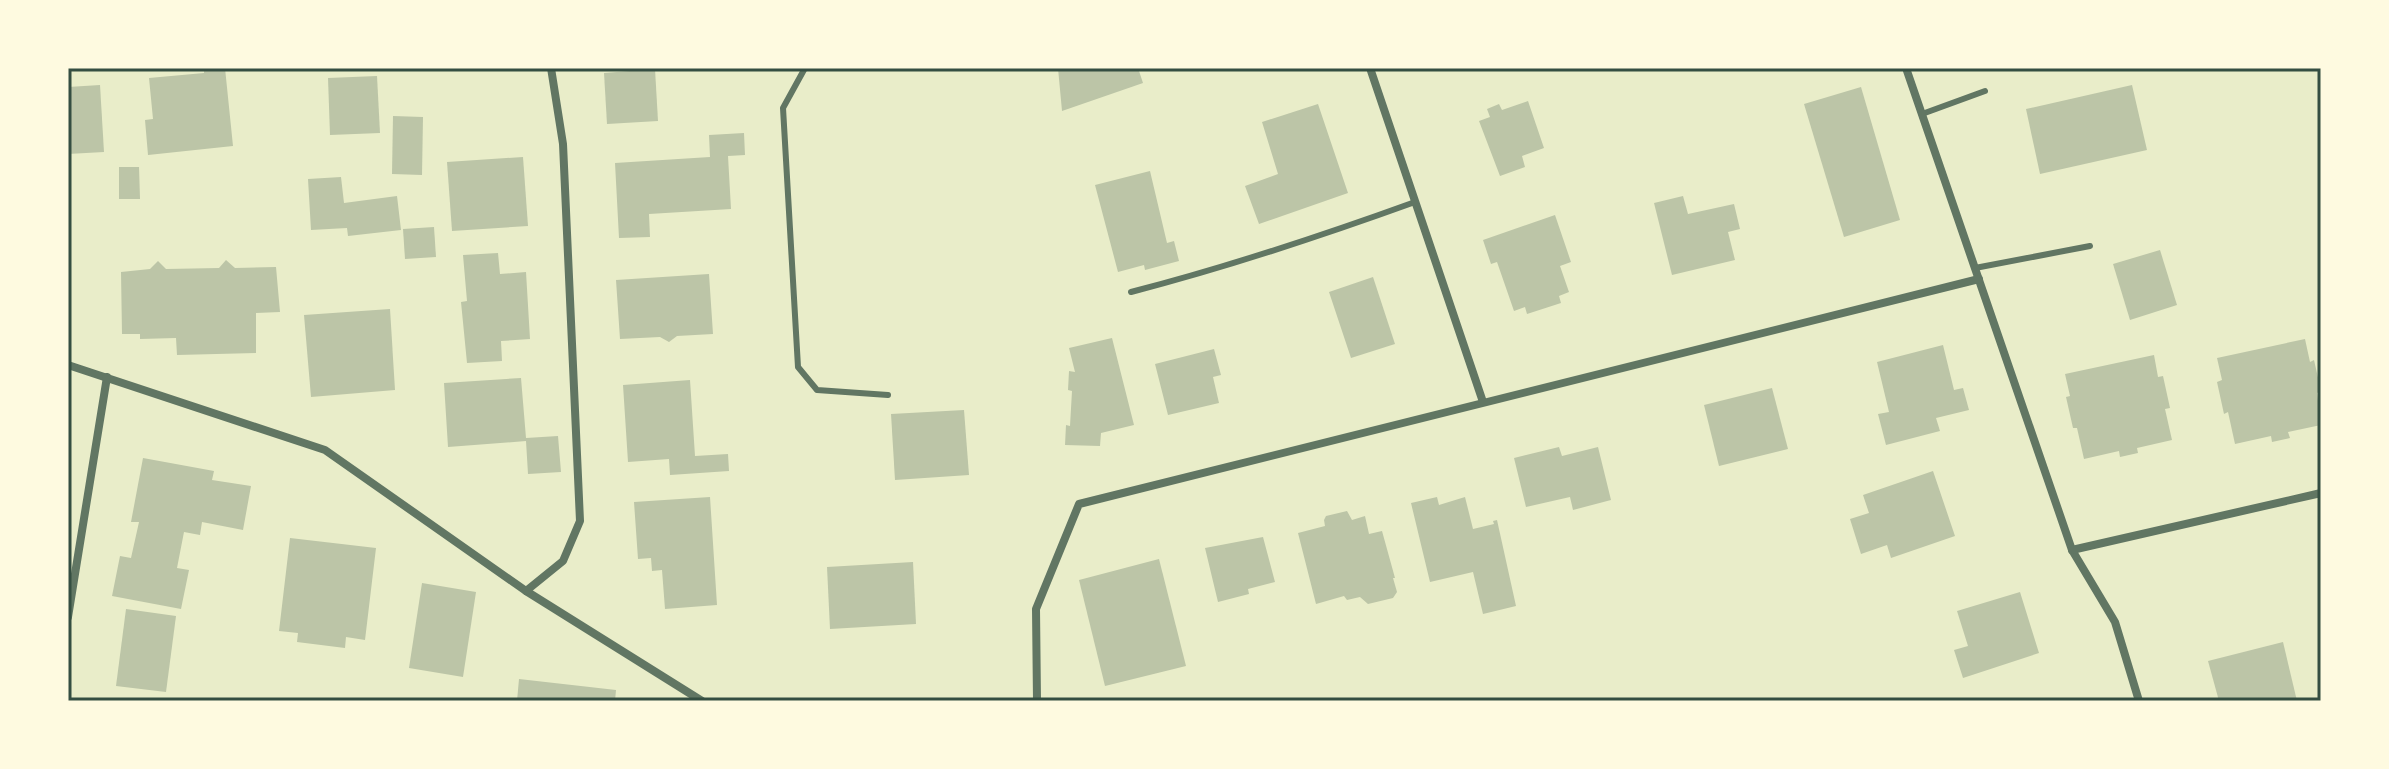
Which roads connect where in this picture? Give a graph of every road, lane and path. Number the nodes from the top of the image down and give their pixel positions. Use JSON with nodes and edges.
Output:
{"nodes":[{"id":1,"x":551,"y":68,"type":"edge"},
{"id":2,"x":805,"y":68,"type":"edge"},
{"id":3,"x":1370,"y":68,"type":"edge"},
{"id":4,"x":1906,"y":68,"type":"edge"},
{"id":5,"x":1985,"y":91,"type":"dead end"},
{"id":6,"x":1922,"y":114,"type":"junction"},
{"id":7,"x":1415,"y":202,"type":"junction"},
{"id":8,"x":2090,"y":246,"type":"dead end"},
{"id":9,"x":1975,"y":268,"type":"junction"},
{"id":10,"x":1979,"y":279,"type":"junction"},
{"id":11,"x":1131,"y":292,"type":"dead end"},
{"id":12,"x":68,"y":365,"type":"edge"},
{"id":13,"x":107,"y":377,"type":"junction"},
{"id":14,"x":888,"y":395,"type":"dead end"},
{"id":15,"x":1483,"y":402,"type":"junction"},
{"id":16,"x":2321,"y":493,"type":"edge"},
{"id":17,"x":2072,"y":550,"type":"junction"},
{"id":18,"x":526,"y":591,"type":"junction"},
{"id":19,"x":68,"y":617,"type":"edge"},
{"id":20,"x":702,"y":701,"type":"edge"},
{"id":21,"x":1037,"y":701,"type":"edge"},
{"id":22,"x":2139,"y":701,"type":"edge"}],
"edges":[{"from":1,"to":18,"type":"street"},
{"from":2,"to":14,"type":"lane"},
{"from":3,"to":7,"type":"street"},
{"from":4,"to":6,"type":"street"},
{"from":5,"to":6,"type":"lane"},
{"from":6,"to":9,"type":"street"},
{"from":7,"to":11,"type":"lane"},
{"from":7,"to":15,"type":"street"},
{"from":8,"to":9,"type":"lane"},
{"from":9,"to":10,"type":"street"},
{"from":10,"to":15,"type":"street"},
{"from":10,"to":17,"type":"street"},
{"from":12,"to":13,"type":"street"},
{"from":13,"to":18,"type":"street"},
{"from":13,"to":19,"type":"street"},
{"from":15,"to":21,"type":"street"},
{"from":16,"to":17,"type":"street"},
{"from":17,"to":22,"type":"street"},
{"from":18,"to":20,"type":"street"}]}
